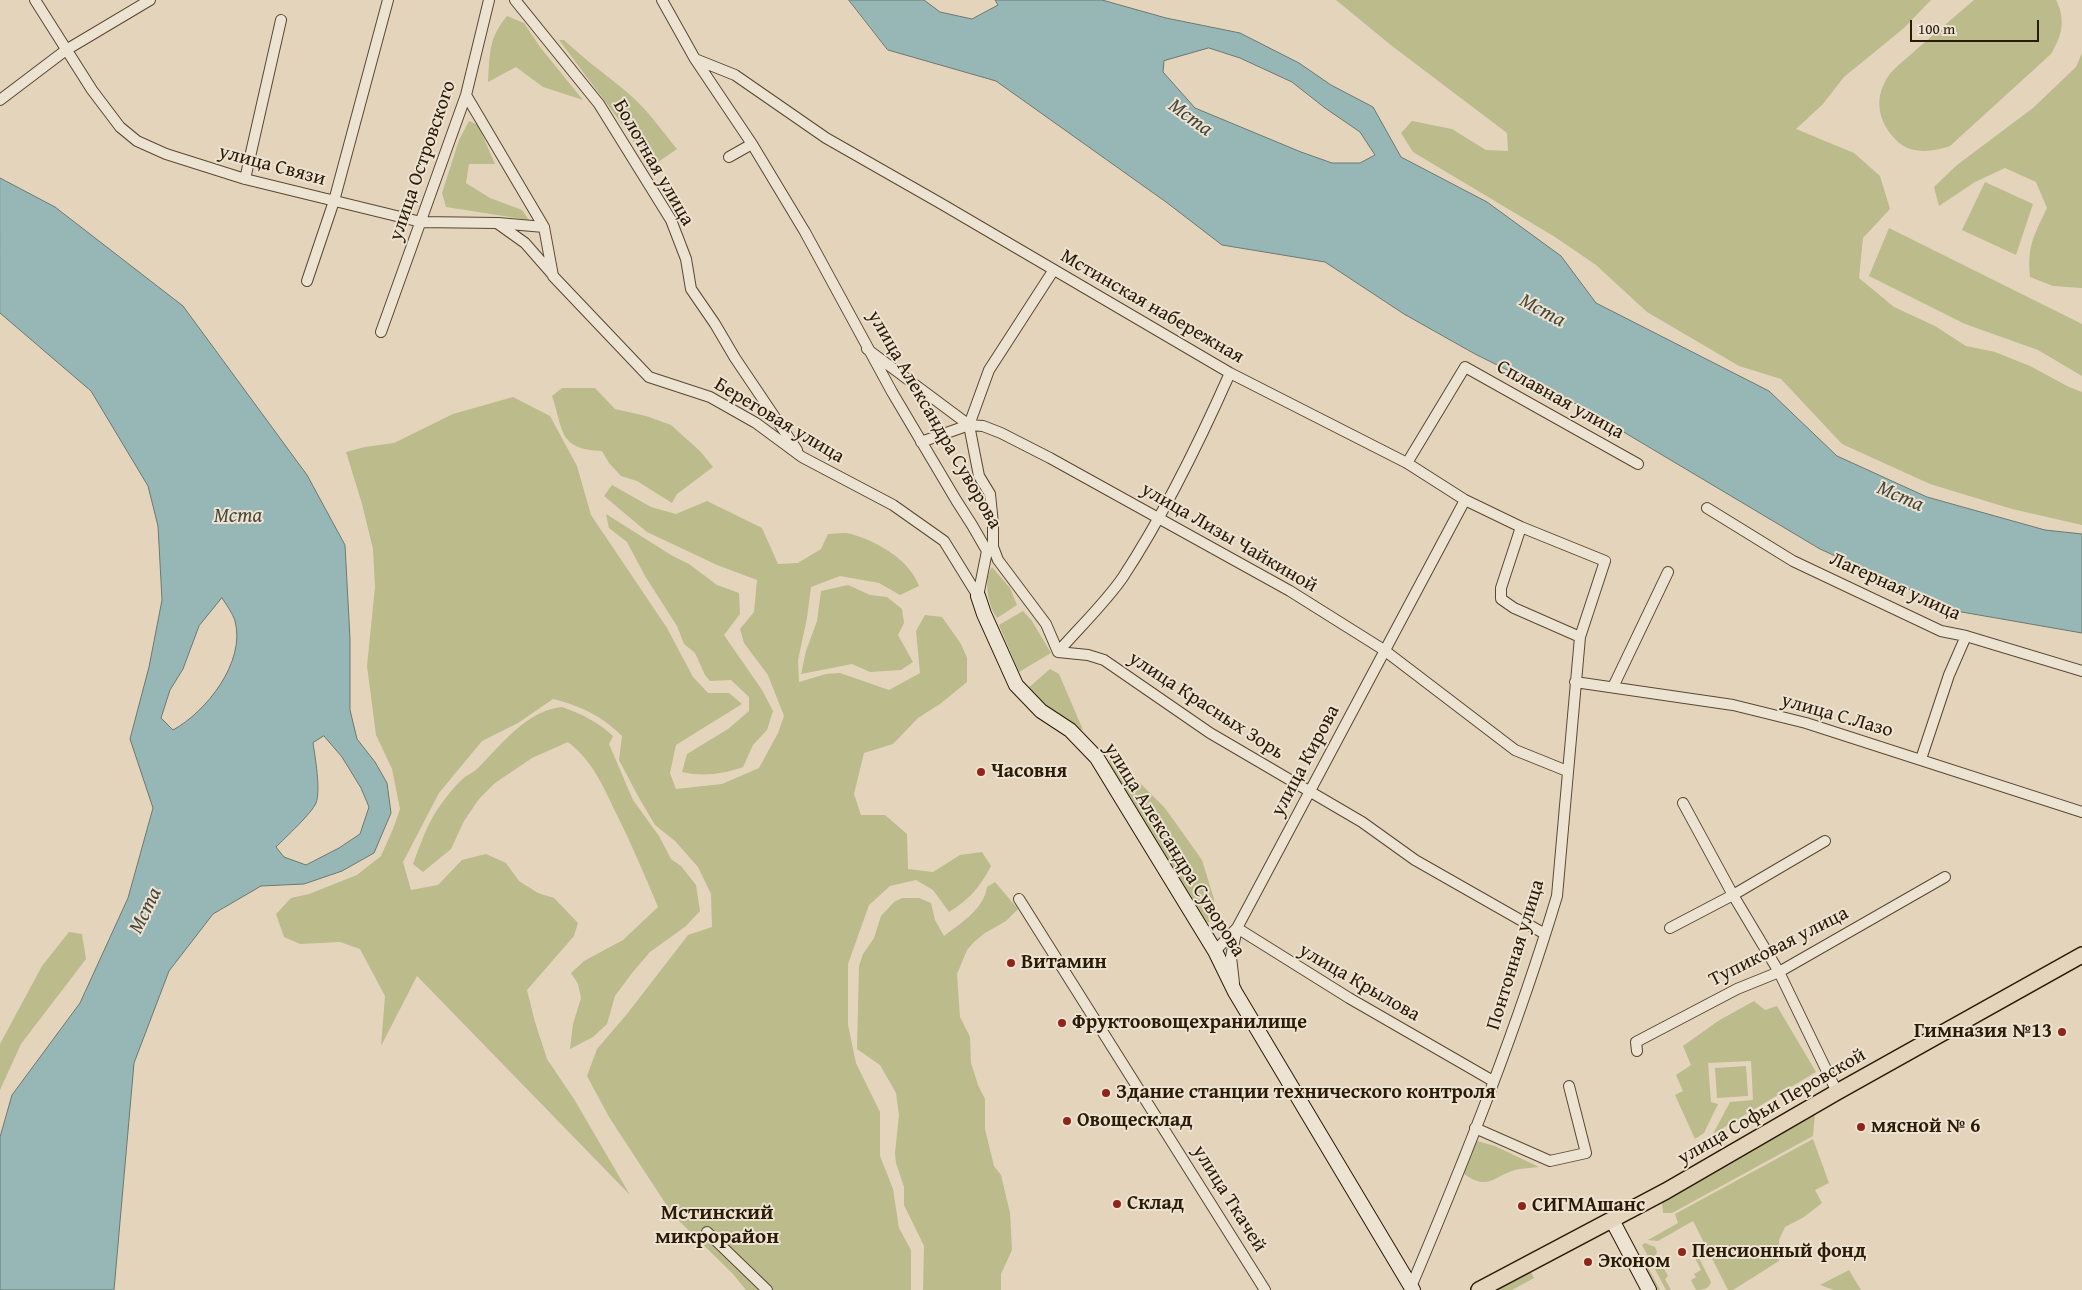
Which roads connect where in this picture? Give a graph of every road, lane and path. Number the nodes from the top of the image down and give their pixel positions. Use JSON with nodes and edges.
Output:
{"nodes":[{"id":1,"x":35,"y":0,"type":"edge"},
{"id":2,"x":150,"y":0,"type":"edge"},
{"id":3,"x":388,"y":0,"type":"edge"},
{"id":4,"x":489,"y":0,"type":"edge"},
{"id":5,"x":515,"y":0,"type":"edge"},
{"id":6,"x":662,"y":0,"type":"edge"},
{"id":7,"x":281,"y":20,"type":"dead end"},
{"id":8,"x":66,"y":50,"type":"junction"},
{"id":9,"x":695,"y":58,"type":"junction"},
{"id":10,"x":466,"y":95,"type":"junction"},
{"id":11,"x":0,"y":100,"type":"edge"},
{"id":12,"x":752,"y":144,"type":"junction"},
{"id":13,"x":729,"y":157,"type":"dead end"},
{"id":14,"x":245,"y":179,"type":"junction"},
{"id":15,"x":334,"y":201,"type":"junction"},
{"id":16,"x":421,"y":222,"type":"junction"},
{"id":17,"x":497,"y":223,"type":"junction"},
{"id":18,"x":544,"y":227,"type":"junction"},
{"id":19,"x":1054,"y":271,"type":"junction"},
{"id":20,"x":554,"y":276,"type":"junction"},
{"id":21,"x":307,"y":281,"type":"dead end"},
{"id":22,"x":382,"y":332,"type":"dead end"},
{"id":23,"x":867,"y":349,"type":"junction"},
{"id":24,"x":1230,"y":374,"type":"junction"},
{"id":25,"x":969,"y":425,"type":"junction"},
{"id":26,"x":921,"y":442,"type":"junction"},
{"id":27,"x":802,"y":457,"type":"junction"},
{"id":28,"x":1406,"y":463,"type":"junction"},
{"id":29,"x":1638,"y":464,"type":"dead end"},
{"id":30,"x":1465,"y":500,"type":"junction"},
{"id":31,"x":1707,"y":508,"type":"dead end"},
{"id":32,"x":1158,"y":517,"type":"junction"},
{"id":33,"x":1521,"y":527,"type":"junction"},
{"id":34,"x":1605,"y":561,"type":"joint"},
{"id":35,"x":1668,"y":572,"type":"dead end"},
{"id":36,"x":978,"y":596,"type":"junction"},
{"id":37,"x":1966,"y":636,"type":"junction"},
{"id":38,"x":1580,"y":637,"type":"junction"},
{"id":39,"x":1384,"y":650,"type":"junction"},
{"id":40,"x":1058,"y":652,"type":"junction"},
{"id":41,"x":2082,"y":671,"type":"edge"},
{"id":42,"x":1575,"y":682,"type":"junction"},
{"id":43,"x":1613,"y":687,"type":"junction"},
{"id":44,"x":1921,"y":759,"type":"junction"},
{"id":45,"x":1566,"y":771,"type":"junction"},
{"id":46,"x":1309,"y":792,"type":"junction"},
{"id":47,"x":1684,"y":804,"type":"dead end"},
{"id":48,"x":2082,"y":812,"type":"edge"},
{"id":49,"x":1825,"y":841,"type":"dead end"},
{"id":50,"x":1945,"y":877,"type":"dead end"},
{"id":51,"x":1733,"y":895,"type":"junction"},
{"id":52,"x":1019,"y":899,"type":"dead end"},
{"id":53,"x":1237,"y":928,"type":"junction"},
{"id":54,"x":1670,"y":928,"type":"dead end"},
{"id":55,"x":1545,"y":934,"type":"junction"},
{"id":56,"x":1215,"y":951,"type":"junction"},
{"id":57,"x":2082,"y":955,"type":"edge"},
{"id":58,"x":1779,"y":972,"type":"junction"},
{"id":59,"x":1235,"y":992,"type":"junction"},
{"id":60,"x":1637,"y":1051,"type":"dead end"},
{"id":61,"x":1493,"y":1081,"type":"junction"},
{"id":62,"x":1569,"y":1086,"type":"dead end"},
{"id":63,"x":1837,"y":1092,"type":"junction"},
{"id":64,"x":1476,"y":1128,"type":"junction"},
{"id":65,"x":1612,"y":1220,"type":"junction"},
{"id":66,"x":707,"y":1232,"type":"dead end"},
{"id":67,"x":1412,"y":1289,"type":"edge"},
{"id":68,"x":767,"y":1290,"type":"edge"},
{"id":69,"x":1266,"y":1290,"type":"edge"},
{"id":70,"x":1479,"y":1290,"type":"edge"},
{"id":71,"x":1649,"y":1290,"type":"edge"}],
"edges":[{"from":1,"to":8,"type":"street","name":"улица Связи"},
{"from":2,"to":8,"type":"street"},
{"from":3,"to":15,"type":"street"},
{"from":4,"to":10,"type":"street","name":"улица Островского"},
{"from":5,"to":27,"type":"street","name":"Болотная улица"},
{"from":6,"to":9,"type":"street","name":"улица Александра Суворова"},
{"from":7,"to":14,"type":"street"},
{"from":8,"to":11,"type":"street"},
{"from":8,"to":14,"type":"street","name":"улица Связи"},
{"from":9,"to":12,"type":"street","name":"улица Александра Суворова"},
{"from":9,"to":19,"type":"street","name":"Мстинская набережная"},
{"from":10,"to":16,"type":"street","name":"улица Островского"},
{"from":10,"to":18,"type":"street"},
{"from":12,"to":13,"type":"street"},
{"from":12,"to":23,"type":"street","name":"улица Александра Суворова"},
{"from":14,"to":15,"type":"street","name":"улица Связи"},
{"from":15,"to":16,"type":"street","name":"улица Связи"},
{"from":15,"to":21,"type":"street"},
{"from":16,"to":17,"type":"street","name":"улица Связи"},
{"from":16,"to":22,"type":"street","name":"улица Островского"},
{"from":17,"to":18,"type":"street","name":"улица Связи"},
{"from":17,"to":20,"type":"street"},
{"from":18,"to":20,"type":"street"},
{"from":19,"to":24,"type":"street","name":"Мстинская набережная"},
{"from":19,"to":25,"type":"street"},
{"from":20,"to":27,"type":"street","name":"Береговая улица"},
{"from":23,"to":25,"type":"street","name":"улица Лизы Чайкиной"},
{"from":23,"to":26,"type":"street","name":"улица Александра Суворова"},
{"from":24,"to":28,"type":"street","name":"Мстинская набережная"},
{"from":24,"to":32,"type":"street"},
{"from":25,"to":26,"type":"street"},
{"from":25,"to":32,"type":"street","name":"улица Лизы Чайкиной"},
{"from":25,"to":40,"type":"street"},
{"from":26,"to":36,"type":"street","name":"улица Александра Суворова"},
{"from":27,"to":36,"type":"street","name":"Береговая улица"},
{"from":28,"to":29,"type":"street","name":"Сплавная улица"},
{"from":28,"to":30,"type":"street","name":"Мстинская набережная"},
{"from":30,"to":33,"type":"street","name":"Мстинская набережная"},
{"from":30,"to":39,"type":"street","name":"улица Кирова"},
{"from":31,"to":37,"type":"street","name":"Лагерная улица"},
{"from":32,"to":39,"type":"street","name":"улица Лизы Чайкиной"},
{"from":32,"to":40,"type":"street"},
{"from":33,"to":34,"type":"street","name":"Мстинская набережная"},
{"from":33,"to":38,"type":"street"},
{"from":34,"to":38,"type":"street","name":"Понтонная улица"},
{"from":35,"to":43,"type":"street"},
{"from":36,"to":56,"type":"street","name":"улица Александра Суворова"},
{"from":37,"to":41,"type":"street","name":"Лагерная улица"},
{"from":37,"to":44,"type":"street"},
{"from":38,"to":42,"type":"street","name":"Понтонная улица"},
{"from":39,"to":45,"type":"street","name":"улица Лизы Чайкиной"},
{"from":39,"to":46,"type":"street","name":"улица Кирова"},
{"from":40,"to":46,"type":"street","name":"улица Красных Зорь"},
{"from":42,"to":43,"type":"street","name":"улица С.Лазо"},
{"from":42,"to":45,"type":"street","name":"Понтонная улица"},
{"from":43,"to":44,"type":"street","name":"улица С.Лазо"},
{"from":44,"to":48,"type":"street","name":"улица С.Лазо"},
{"from":45,"to":55,"type":"street","name":"Понтонная улица"},
{"from":46,"to":53,"type":"street","name":"улица Кирова"},
{"from":46,"to":55,"type":"street","name":"улица Красных Зорь"},
{"from":47,"to":51,"type":"street"},
{"from":49,"to":51,"type":"street"},
{"from":50,"to":58,"type":"street","name":"Тупиковая улица"},
{"from":51,"to":54,"type":"street"},
{"from":51,"to":58,"type":"street"},
{"from":52,"to":69,"type":"street","name":"улица Ткачей"},
{"from":53,"to":56,"type":"street"},
{"from":53,"to":59,"type":"street","name":"улица Кирова"},
{"from":53,"to":61,"type":"street","name":"улица Крылова"},
{"from":55,"to":61,"type":"street","name":"Понтонная улица"},
{"from":56,"to":59,"type":"street","name":"улица Александра Суворова"},
{"from":57,"to":63,"type":"main road","name":"улица Софьи Перовской"},
{"from":58,"to":60,"type":"street","name":"Тупиковая улица"},
{"from":58,"to":63,"type":"street"},
{"from":59,"to":67,"type":"street","name":"улица Александра Суворова"},
{"from":61,"to":64,"type":"street","name":"Понтонная улица"},
{"from":62,"to":64,"type":"street"},
{"from":63,"to":65,"type":"main road","name":"улица Софьи Перовской"},
{"from":64,"to":67,"type":"street","name":"Понтонная улица"},
{"from":65,"to":70,"type":"main road","name":"улица Софьи Перовской"},
{"from":65,"to":71,"type":"street"},
{"from":66,"to":68,"type":"street"}]}
